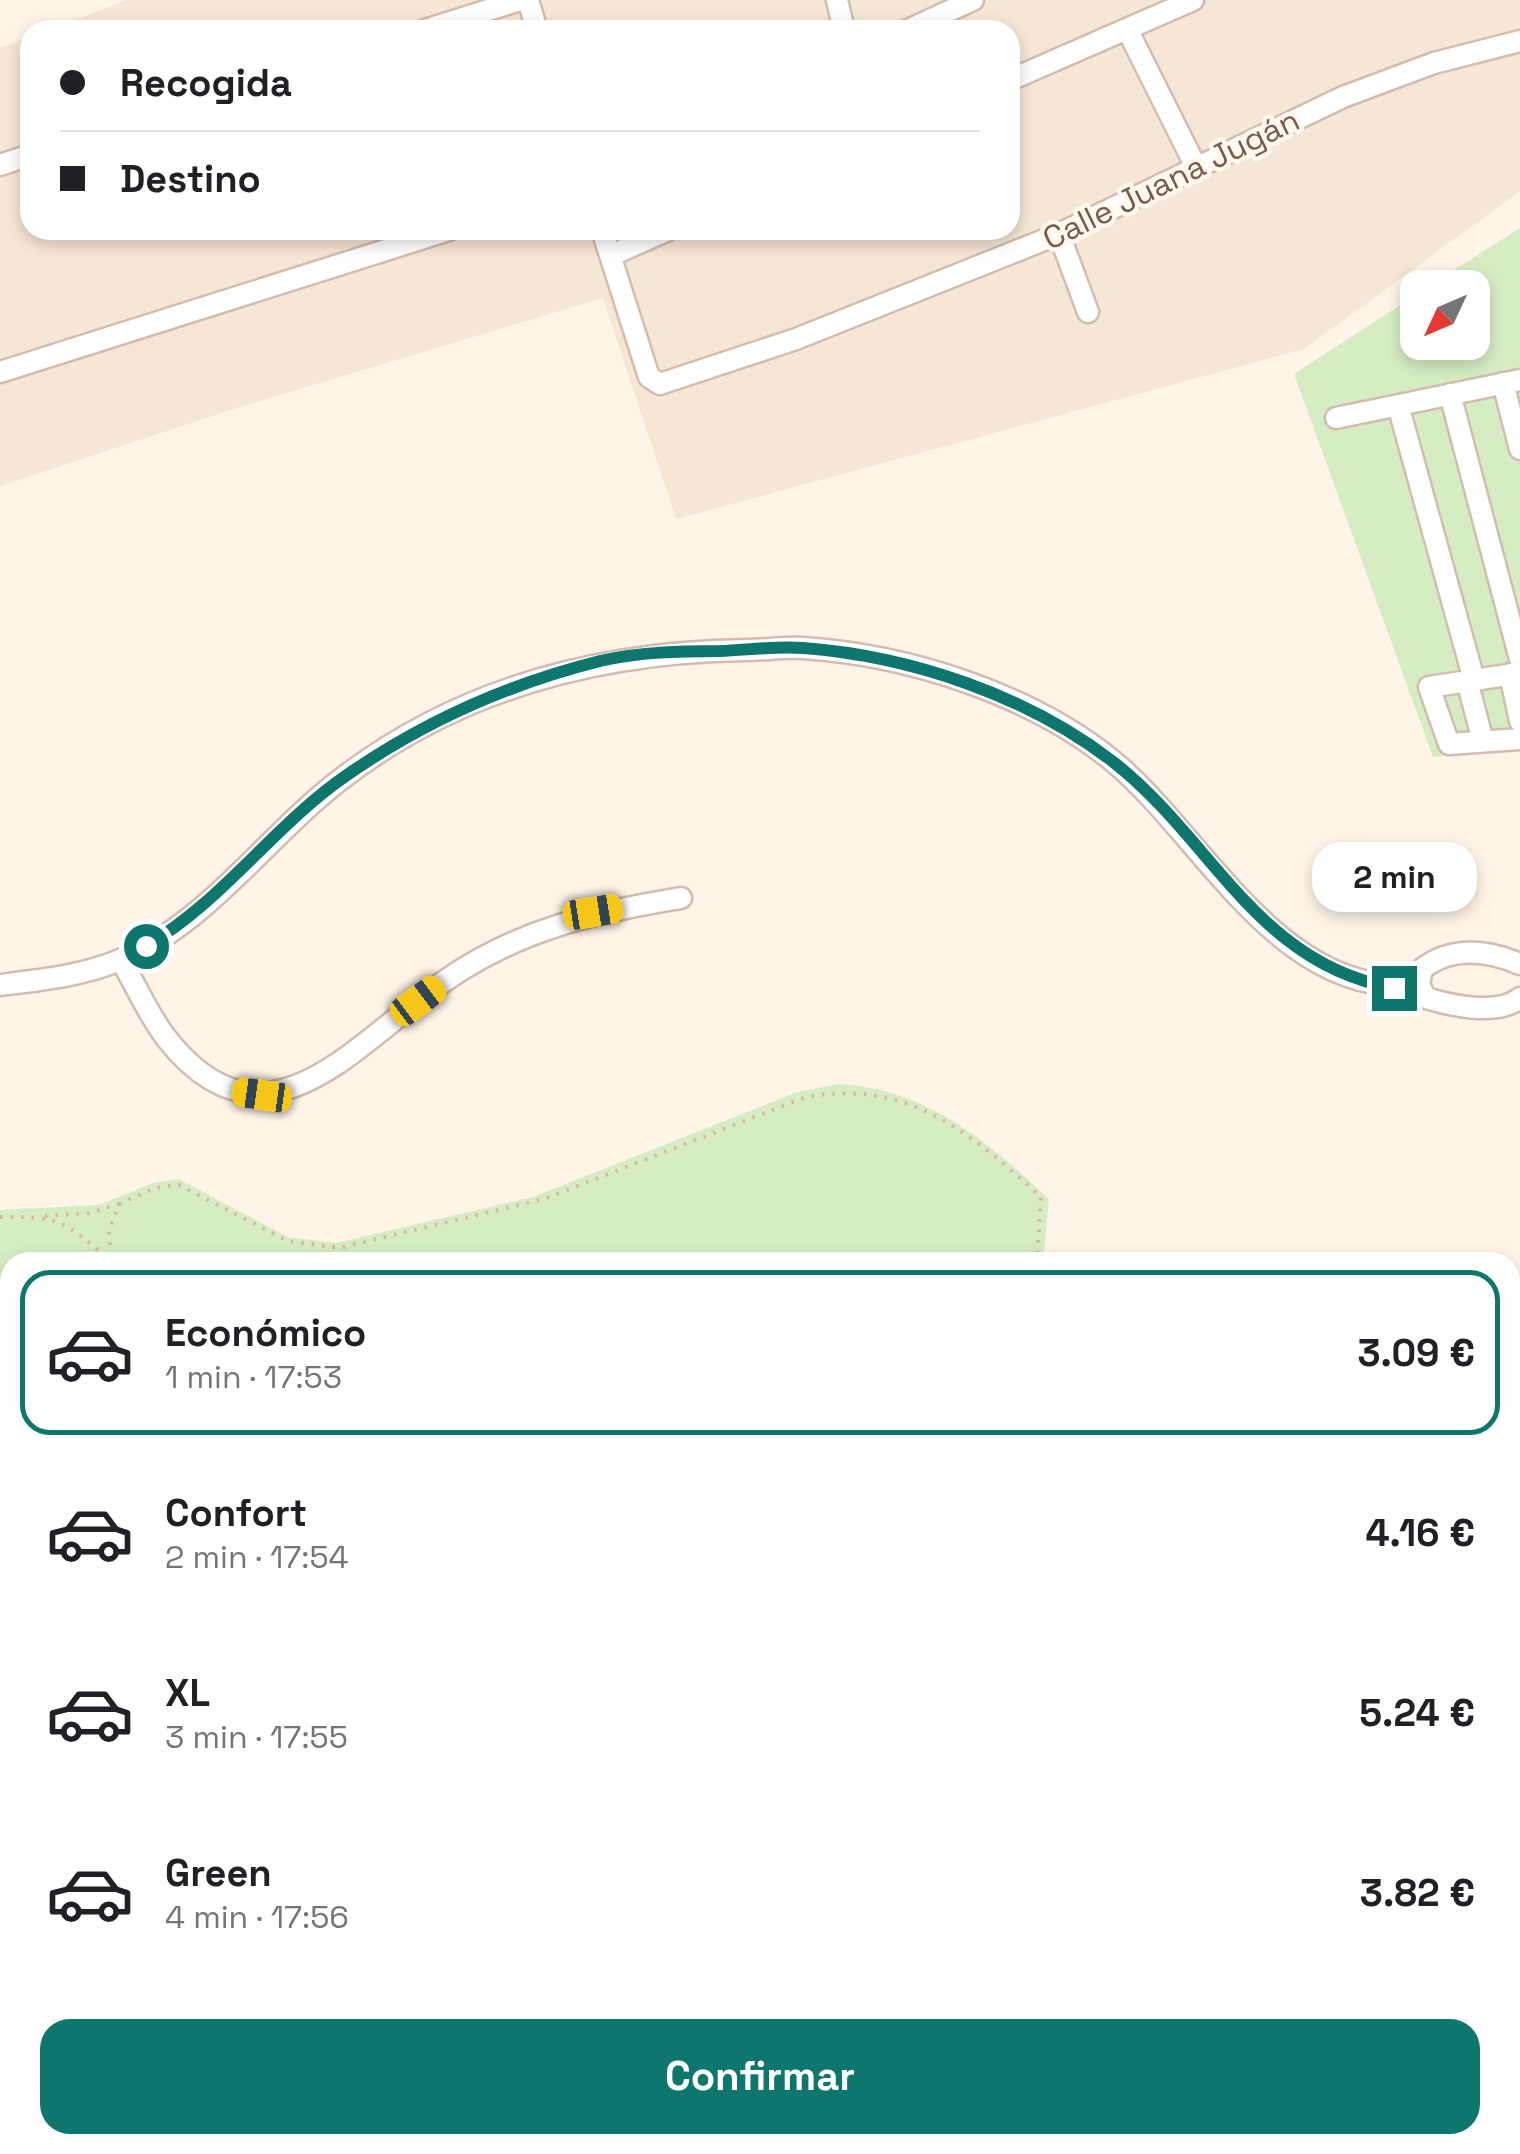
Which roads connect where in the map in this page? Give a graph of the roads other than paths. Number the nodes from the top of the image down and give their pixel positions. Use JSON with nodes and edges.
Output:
{"nodes":[{"id":1,"x":520,"y":0,"type":"edge"},
{"id":2,"x":1193,"y":0,"type":"edge"},
{"id":3,"x":970,"y":1,"type":"edge"},
{"id":4,"x":457,"y":20,"type":"edge"},
{"id":5,"x":929,"y":20,"type":"edge"},
{"id":6,"x":1127,"y":29,"type":"junction"},
{"id":7,"x":1520,"y":40,"type":"edge"},
{"id":8,"x":1020,"y":76,"type":"edge"},
{"id":9,"x":1196,"y":167,"type":"junction"},
{"id":10,"x":1059,"y":234,"type":"junction"},
{"id":11,"x":417,"y":240,"type":"edge"},
{"id":12,"x":606,"y":240,"type":"edge"},
{"id":13,"x":646,"y":240,"type":"edge"},
{"id":14,"x":612,"y":255,"type":"junction"},
{"id":15,"x":1088,"y":312,"type":"dead end"},
{"id":16,"x":0,"y":372,"type":"edge"},
{"id":17,"x":1512,"y":382,"type":"edge"},
{"id":18,"x":1450,"y":394,"type":"junction"},
{"id":19,"x":1398,"y":405,"type":"junction"},
{"id":20,"x":1336,"y":418,"type":"dead end"},
{"id":21,"x":1520,"y":449,"type":"edge"},
{"id":22,"x":1517,"y":669,"type":"edge"},
{"id":23,"x":1470,"y":681,"type":"junction"},
{"id":24,"x":1520,"y":721,"type":"edge"},
{"id":25,"x":1520,"y":739,"type":"edge"},
{"id":26,"x":1483,"y":742,"type":"junction"},
{"id":27,"x":680,"y":898,"type":"dead end"},
{"id":28,"x":121,"y":960,"type":"junction"},
{"id":29,"x":1519,"y":965,"type":"edge"},
{"id":30,"x":0,"y":985,"type":"edge"},
{"id":31,"x":1418,"y":985,"type":"junction"},
{"id":32,"x":1519,"y":1001,"type":"edge"}],
"edges":[{"from":1,"to":4,"type":"street"},
{"from":2,"to":6,"type":"street"},
{"from":3,"to":5,"type":"street"},
{"from":6,"to":8,"type":"street"},
{"from":6,"to":9,"type":"street"},
{"from":7,"to":9,"type":"street","name":"Calle Juana Jugán"},
{"from":9,"to":10,"type":"street","name":"Calle Juana Jugán"},
{"from":10,"to":14,"type":"street","name":"Calle Juana Jugán"},
{"from":10,"to":15,"type":"street"},
{"from":11,"to":16,"type":"street"},
{"from":12,"to":14,"type":"street"},
{"from":13,"to":14,"type":"street"},
{"from":17,"to":18,"type":"street"},
{"from":17,"to":21,"type":"street"},
{"from":18,"to":19,"type":"street"},
{"from":18,"to":22,"type":"street"},
{"from":19,"to":20,"type":"street"},
{"from":19,"to":23,"type":"street"},
{"from":22,"to":23,"type":"street"},
{"from":22,"to":24,"type":"street"},
{"from":23,"to":26,"type":"street"},
{"from":23,"to":26,"type":"street"},
{"from":25,"to":26,"type":"street"},
{"from":27,"to":28,"type":"street"},
{"from":28,"to":30,"type":"street"},
{"from":28,"to":31,"type":"street"},
{"from":29,"to":31,"type":"street"},
{"from":31,"to":32,"type":"street"}]}
